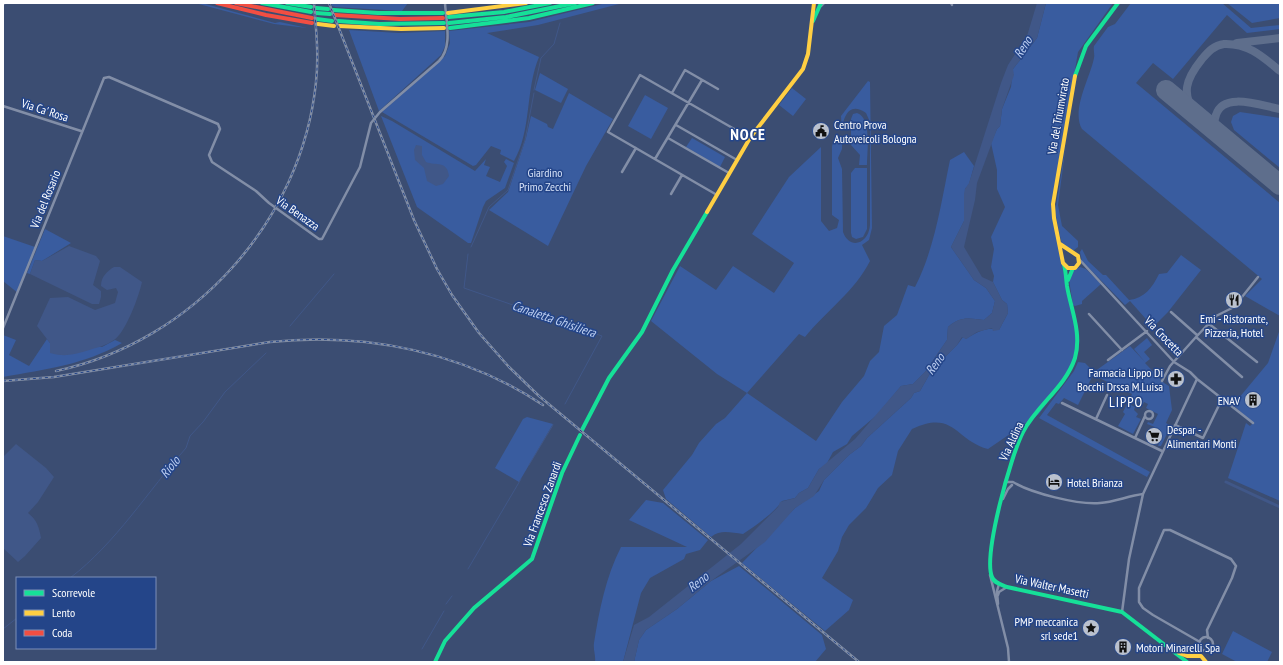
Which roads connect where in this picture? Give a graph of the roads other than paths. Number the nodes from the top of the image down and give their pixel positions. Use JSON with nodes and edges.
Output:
{"nodes":[{"id":1,"x":217,"y":3,"type":"edge"},
{"id":2,"x":236,"y":3,"type":"edge"},
{"id":3,"x":262,"y":3,"type":"edge"},
{"id":4,"x":287,"y":3,"type":"edge"},
{"id":5,"x":526,"y":3,"type":"edge"},
{"id":6,"x":550,"y":3,"type":"edge"},
{"id":7,"x":575,"y":3,"type":"edge"},
{"id":8,"x":593,"y":3,"type":"edge"},
{"id":9,"x":1118,"y":3,"type":"edge"},
{"id":10,"x":445,"y":4,"type":"edge"},
{"id":11,"x":814,"y":4,"type":"edge"},
{"id":12,"x":821,"y":5,"type":"edge"},
{"id":13,"x":328,"y":9,"type":"dead end"},
{"id":14,"x":314,"y":10,"type":"junction"},
{"id":15,"x":333,"y":10,"type":"dead end"},
{"id":16,"x":330,"y":14,"type":"dead end"},
{"id":17,"x":335,"y":15,"type":"dead end"},
{"id":18,"x":332,"y":21,"type":"dead end"},
{"id":19,"x":338,"y":22,"type":"dead end"},
{"id":20,"x":334,"y":26,"type":"dead end"},
{"id":21,"x":339,"y":26,"type":"dead end"},
{"id":22,"x":812,"y":26,"type":"junction"},
{"id":23,"x":104,"y":78,"type":"joint"},
{"id":24,"x":702,"y":80,"type":"junction"},
{"id":25,"x":718,"y":89,"type":"dead end"},
{"id":26,"x":672,"y":93,"type":"junction"},
{"id":27,"x":689,"y":103,"type":"junction"},
{"id":28,"x":3,"y":106,"type":"edge"},
{"id":29,"x":676,"y":125,"type":"junction"},
{"id":30,"x":81,"y":131,"type":"junction"},
{"id":31,"x":668,"y":138,"type":"junction"},
{"id":32,"x":750,"y":138,"type":"junction"},
{"id":33,"x":636,"y":148,"type":"junction"},
{"id":34,"x":655,"y":159,"type":"junction"},
{"id":35,"x":737,"y":160,"type":"junction"},
{"id":36,"x":622,"y":172,"type":"dead end"},
{"id":37,"x":729,"y":173,"type":"junction"},
{"id":38,"x":682,"y":175,"type":"junction"},
{"id":39,"x":671,"y":194,"type":"dead end"},
{"id":40,"x":717,"y":195,"type":"junction"},
{"id":41,"x":1060,"y":244,"type":"junction"},
{"id":42,"x":1070,"y":252,"type":"junction"},
{"id":43,"x":1063,"y":257,"type":"junction"},
{"id":44,"x":1079,"y":258,"type":"junction"},
{"id":45,"x":1064,"y":265,"type":"junction"},
{"id":46,"x":1087,"y":267,"type":"junction"},
{"id":47,"x":1074,"y":268,"type":"junction"},
{"id":48,"x":1258,"y":277,"type":"dead end"},
{"id":49,"x":1068,"y":291,"type":"junction"},
{"id":50,"x":1171,"y":312,"type":"dead end"},
{"id":51,"x":1088,"y":314,"type":"dead end"},
{"id":52,"x":1208,"y":323,"type":"junction"},
{"id":53,"x":3,"y":328,"type":"edge"},
{"id":54,"x":1146,"y":331,"type":"junction"},
{"id":55,"x":1196,"y":336,"type":"junction"},
{"id":56,"x":1122,"y":350,"type":"junction"},
{"id":57,"x":1108,"y":360,"type":"dead end"},
{"id":58,"x":1174,"y":362,"type":"junction"},
{"id":59,"x":1257,"y":362,"type":"dead end"},
{"id":60,"x":1242,"y":377,"type":"dead end"},
{"id":61,"x":1197,"y":379,"type":"junction"},
{"id":62,"x":1162,"y":382,"type":"dead end"},
{"id":63,"x":1107,"y":395,"type":"dead end"},
{"id":64,"x":1222,"y":400,"type":"junction"},
{"id":65,"x":1062,"y":403,"type":"dead end"},
{"id":66,"x":1145,"y":416,"type":"dead end"},
{"id":67,"x":1096,"y":419,"type":"junction"},
{"id":68,"x":1253,"y":423,"type":"dead end"},
{"id":69,"x":1175,"y":425,"type":"junction"},
{"id":70,"x":1135,"y":438,"type":"junction"},
{"id":71,"x":1162,"y":451,"type":"junction"},
{"id":72,"x":1009,"y":468,"type":"junction"},
{"id":73,"x":1005,"y":482,"type":"junction"},
{"id":74,"x":1012,"y":483,"type":"junction"},
{"id":75,"x":1142,"y":494,"type":"junction"},
{"id":76,"x":1000,"y":507,"type":"junction"},
{"id":77,"x":990,"y":566,"type":"junction"},
{"id":78,"x":999,"y":584,"type":"junction"},
{"id":79,"x":1007,"y":587,"type":"junction"},
{"id":80,"x":998,"y":596,"type":"junction"},
{"id":81,"x":999,"y":612,"type":"junction"},
{"id":82,"x":1122,"y":612,"type":"junction"},
{"id":83,"x":1208,"y":638,"type":"junction"},
{"id":84,"x":1200,"y":642,"type":"junction"},
{"id":85,"x":1201,"y":648,"type":"junction"},
{"id":86,"x":1174,"y":651,"type":"junction"},
{"id":87,"x":1207,"y":651,"type":"junction"},
{"id":88,"x":1196,"y":656,"type":"junction"},
{"id":89,"x":1203,"y":657,"type":"junction"},
{"id":90,"x":435,"y":662,"type":"edge"},
{"id":91,"x":1008,"y":662,"type":"edge"},
{"id":92,"x":1188,"y":662,"type":"edge"},
{"id":93,"x":1206,"y":662,"type":"edge"}],
"edges":[{"from":1,"to":2,"type":"main road"},
{"from":3,"to":14,"type":"main road"},
{"from":4,"to":14,"type":"main road"},
{"from":5,"to":6,"type":"main road"},
{"from":7,"to":8,"type":"main road"},
{"from":9,"to":41,"type":"main road","name":"Via del Triumvirato"},
{"from":10,"to":23,"type":"street","name":"Via Benazza"},
{"from":11,"to":12,"type":"main road"},
{"from":11,"to":22,"type":"main road","name":"Via Francesco Zanardi"},
{"from":12,"to":22,"type":"main road","name":"Via Francesco Zanardi"},
{"from":13,"to":14,"type":"main road"},
{"from":14,"to":16,"type":"main road"},
{"from":15,"to":17,"type":"main road"},
{"from":18,"to":20,"type":"main road"},
{"from":19,"to":21,"type":"main road"},
{"from":22,"to":32,"type":"main road","name":"Via Francesco Zanardi"},
{"from":23,"to":30,"type":"street","name":"Via del Rosario"},
{"from":24,"to":25,"type":"street"},
{"from":24,"to":26,"type":"street"},
{"from":24,"to":27,"type":"street"},
{"from":26,"to":27,"type":"street"},
{"from":26,"to":33,"type":"street"},
{"from":27,"to":29,"type":"street"},
{"from":27,"to":32,"type":"street"},
{"from":28,"to":30,"type":"street","name":"Via Ca' Rosa"},
{"from":29,"to":31,"type":"street"},
{"from":29,"to":35,"type":"street"},
{"from":30,"to":53,"type":"street","name":"Via del Rosario"},
{"from":31,"to":34,"type":"street"},
{"from":31,"to":37,"type":"street"},
{"from":32,"to":35,"type":"main road","name":"Via Francesco Zanardi"},
{"from":33,"to":34,"type":"street"},
{"from":33,"to":36,"type":"street"},
{"from":34,"to":38,"type":"street"},
{"from":35,"to":37,"type":"main road","name":"Via Francesco Zanardi"},
{"from":37,"to":40,"type":"main road","name":"Via Francesco Zanardi"},
{"from":38,"to":39,"type":"street"},
{"from":38,"to":40,"type":"street"},
{"from":40,"to":90,"type":"main road","name":"Via Francesco Zanardi"},
{"from":41,"to":42,"type":"main road"},
{"from":41,"to":43,"type":"main road","name":"Via del Triumvirato"},
{"from":42,"to":43,"type":"main road"},
{"from":42,"to":44,"type":"main road"},
{"from":43,"to":45,"type":"main road"},
{"from":44,"to":46,"type":"street","name":"Via Crocetta"},
{"from":44,"to":47,"type":"main road"},
{"from":45,"to":47,"type":"main road"},
{"from":45,"to":49,"type":"main road","name":"Via Aldina"},
{"from":46,"to":47,"type":"street"},
{"from":46,"to":54,"type":"street","name":"Via Crocetta"},
{"from":47,"to":49,"type":"main road","name":"Via Aldina"},
{"from":48,"to":52,"type":"street"},
{"from":49,"to":72,"type":"main road","name":"Via Aldina"},
{"from":50,"to":55,"type":"street"},
{"from":51,"to":56,"type":"street"},
{"from":52,"to":55,"type":"street"},
{"from":52,"to":59,"type":"street"},
{"from":54,"to":56,"type":"street"},
{"from":54,"to":58,"type":"street","name":"Via Crocetta"},
{"from":55,"to":58,"type":"street"},
{"from":55,"to":60,"type":"street"},
{"from":56,"to":57,"type":"street"},
{"from":58,"to":61,"type":"street","name":"Via Crocetta"},
{"from":58,"to":62,"type":"street"},
{"from":61,"to":64,"type":"street","name":"Via Crocetta"},
{"from":61,"to":69,"type":"street"},
{"from":63,"to":67,"type":"street"},
{"from":64,"to":68,"type":"street","name":"Via Crocetta"},
{"from":64,"to":69,"type":"street"},
{"from":65,"to":67,"type":"street"},
{"from":66,"to":70,"type":"street"},
{"from":67,"to":70,"type":"street"},
{"from":69,"to":71,"type":"street"},
{"from":70,"to":71,"type":"street"},
{"from":71,"to":75,"type":"street"},
{"from":72,"to":73,"type":"main road","name":"Via Aldina"},
{"from":72,"to":74,"type":"street"},
{"from":73,"to":74,"type":"street"},
{"from":73,"to":76,"type":"main road","name":"Via Aldina"},
{"from":74,"to":75,"type":"street"},
{"from":74,"to":76,"type":"street"},
{"from":75,"to":82,"type":"street"},
{"from":76,"to":77,"type":"main road","name":"Via Aldina"},
{"from":77,"to":78,"type":"main road","name":"Via Walter Masetti"},
{"from":77,"to":81,"type":"street","name":"Via Aldina"},
{"from":78,"to":79,"type":"main road","name":"Via Walter Masetti"},
{"from":78,"to":80,"type":"street","name":"Via Aldina"},
{"from":79,"to":80,"type":"street"},
{"from":79,"to":82,"type":"main road","name":"Via Walter Masetti"},
{"from":80,"to":81,"type":"street","name":"Via Aldina"},
{"from":81,"to":91,"type":"street","name":"Via Aldina"},
{"from":82,"to":86,"type":"main road"},
{"from":83,"to":84,"type":"street"},
{"from":83,"to":84,"type":"street"},
{"from":83,"to":87,"type":"street"},
{"from":84,"to":85,"type":"street"},
{"from":85,"to":87,"type":"street"},
{"from":85,"to":88,"type":"street"},
{"from":86,"to":88,"type":"main road"},
{"from":86,"to":92,"type":"main road"},
{"from":87,"to":89,"type":"street"},
{"from":88,"to":89,"type":"main road"},
{"from":88,"to":92,"type":"main road"},
{"from":89,"to":93,"type":"main road"}]}
